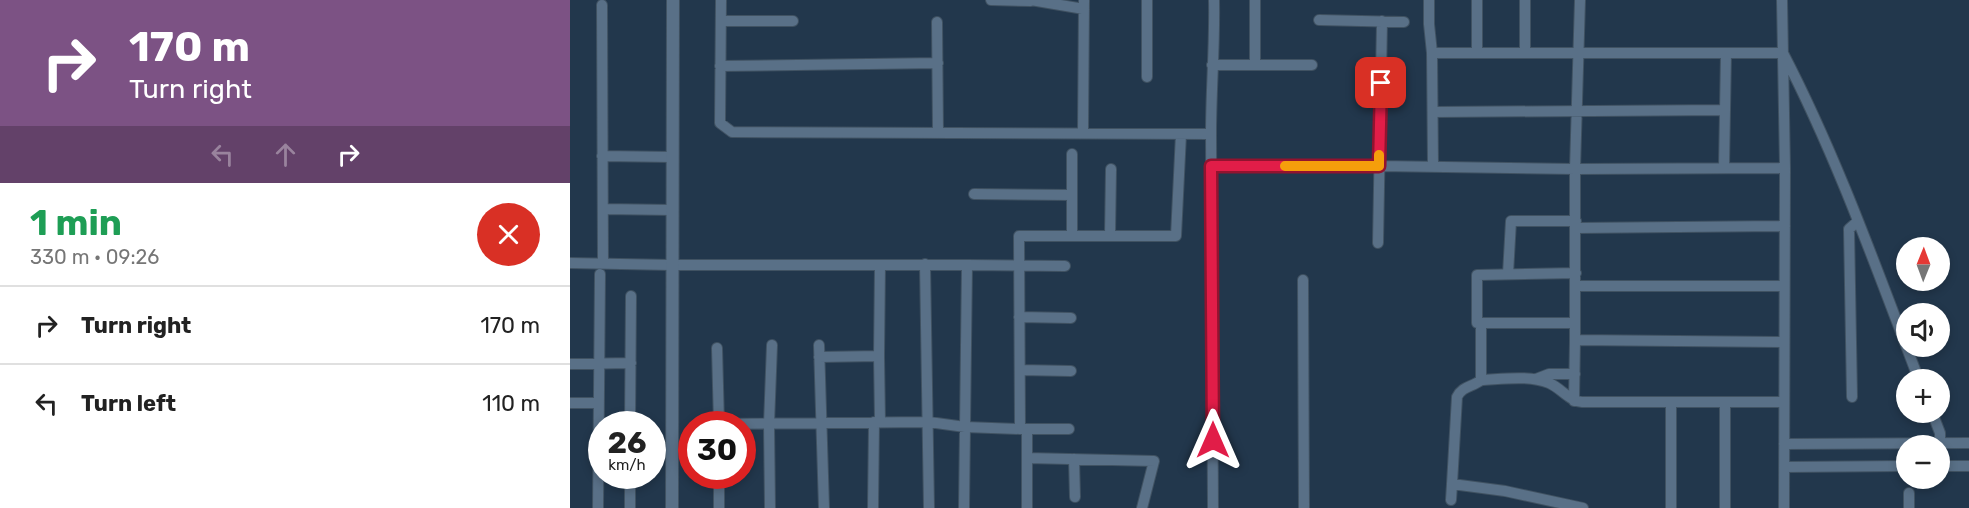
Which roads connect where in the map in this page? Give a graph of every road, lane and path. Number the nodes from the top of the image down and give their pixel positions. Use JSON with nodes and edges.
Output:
{"nodes":[{"id":1,"x":673,"y":0,"type":"edge"},
{"id":2,"x":721,"y":0,"type":"edge"},
{"id":3,"x":991,"y":0,"type":"edge"},
{"id":4,"x":1147,"y":0,"type":"edge"},
{"id":5,"x":1214,"y":0,"type":"edge"},
{"id":6,"x":1255,"y":0,"type":"edge"},
{"id":7,"x":1429,"y":0,"type":"edge"},
{"id":8,"x":1477,"y":0,"type":"edge"},
{"id":9,"x":1526,"y":0,"type":"edge"},
{"id":10,"x":1580,"y":0,"type":"edge"},
{"id":11,"x":1782,"y":0,"type":"edge"},
{"id":12,"x":1031,"y":1,"type":"edge"},
{"id":13,"x":1084,"y":4,"type":"edge"},
{"id":14,"x":602,"y":5,"type":"dead end"},
{"id":15,"x":1318,"y":20,"type":"dead end"},
{"id":16,"x":721,"y":21,"type":"junction"},
{"id":17,"x":793,"y":21,"type":"dead end"},
{"id":18,"x":1383,"y":21,"type":"junction"},
{"id":19,"x":937,"y":22,"type":"dead end"},
{"id":20,"x":1404,"y":22,"type":"dead end"},
{"id":21,"x":1525,"y":52,"type":"junction"},
{"id":22,"x":1783,"y":52,"type":"junction"},
{"id":23,"x":1432,"y":53,"type":"junction"},
{"id":24,"x":1477,"y":53,"type":"junction"},
{"id":25,"x":1580,"y":53,"type":"junction"},
{"id":26,"x":1726,"y":53,"type":"junction"},
{"id":27,"x":938,"y":63,"type":"junction"},
{"id":28,"x":1255,"y":64,"type":"junction"},
{"id":29,"x":1212,"y":65,"type":"junction"},
{"id":30,"x":1312,"y":65,"type":"dead end"},
{"id":31,"x":720,"y":66,"type":"junction"},
{"id":32,"x":1147,"y":77,"type":"dead end"},
{"id":33,"x":1725,"y":110,"type":"junction"},
{"id":34,"x":1578,"y":111,"type":"junction"},
{"id":35,"x":1433,"y":112,"type":"junction"},
{"id":36,"x":938,"y":133,"type":"junction"},
{"id":37,"x":1083,"y":133,"type":"junction"},
{"id":38,"x":1181,"y":134,"type":"junction"},
{"id":39,"x":1211,"y":134,"type":"junction"},
{"id":40,"x":1072,"y":154,"type":"dead end"},
{"id":41,"x":602,"y":156,"type":"junction"},
{"id":42,"x":673,"y":157,"type":"junction"},
{"id":43,"x":1211,"y":166,"type":"junction"},
{"id":44,"x":1379,"y":166,"type":"junction"},
{"id":45,"x":1433,"y":167,"type":"junction"},
{"id":46,"x":1724,"y":168,"type":"junction"},
{"id":47,"x":1785,"y":168,"type":"junction"},
{"id":48,"x":1111,"y":169,"type":"dead end"},
{"id":49,"x":1575,"y":169,"type":"junction"},
{"id":50,"x":974,"y":194,"type":"dead end"},
{"id":51,"x":1072,"y":195,"type":"junction"},
{"id":52,"x":603,"y":209,"type":"junction"},
{"id":53,"x":673,"y":210,"type":"junction"},
{"id":54,"x":1858,"y":221,"type":"junction"},
{"id":55,"x":1576,"y":225,"type":"junction"},
{"id":56,"x":1785,"y":226,"type":"junction"},
{"id":57,"x":1072,"y":236,"type":"junction"},
{"id":58,"x":1110,"y":236,"type":"junction"},
{"id":59,"x":1378,"y":243,"type":"dead end"},
{"id":60,"x":570,"y":263,"type":"edge"},
{"id":61,"x":925,"y":264,"type":"junction"},
{"id":62,"x":967,"y":264,"type":"junction"},
{"id":63,"x":1019,"y":264,"type":"junction"},
{"id":64,"x":672,"y":265,"type":"junction"},
{"id":65,"x":880,"y":265,"type":"junction"},
{"id":66,"x":1065,"y":266,"type":"dead end"},
{"id":67,"x":602,"y":269,"type":"junction"},
{"id":68,"x":1575,"y":273,"type":"junction"},
{"id":69,"x":1508,"y":274,"type":"junction"},
{"id":70,"x":1303,"y":280,"type":"dead end"},
{"id":71,"x":1575,"y":286,"type":"junction"},
{"id":72,"x":1784,"y":286,"type":"junction"},
{"id":73,"x":631,"y":296,"type":"dead end"},
{"id":74,"x":1019,"y":317,"type":"junction"},
{"id":75,"x":1071,"y":318,"type":"dead end"},
{"id":76,"x":1481,"y":323,"type":"junction"},
{"id":77,"x":1575,"y":323,"type":"junction"},
{"id":78,"x":1575,"y":340,"type":"junction"},
{"id":79,"x":1784,"y":342,"type":"junction"},
{"id":80,"x":772,"y":345,"type":"dead end"},
{"id":81,"x":819,"y":345,"type":"dead end"},
{"id":82,"x":717,"y":348,"type":"dead end"},
{"id":83,"x":879,"y":356,"type":"junction"},
{"id":84,"x":819,"y":357,"type":"junction"},
{"id":85,"x":599,"y":363,"type":"junction"},
{"id":86,"x":631,"y":363,"type":"junction"},
{"id":87,"x":570,"y":364,"type":"edge"},
{"id":88,"x":1915,"y":369,"type":"edge"},
{"id":89,"x":1020,"y":370,"type":"junction"},
{"id":90,"x":1071,"y":371,"type":"dead end"},
{"id":91,"x":1575,"y":374,"type":"junction"},
{"id":92,"x":1536,"y":379,"type":"junction"},
{"id":93,"x":1482,"y":380,"type":"junction"},
{"id":94,"x":1852,"y":397,"type":"dead end"},
{"id":95,"x":1575,"y":400,"type":"junction"},
{"id":96,"x":1725,"y":402,"type":"junction"},
{"id":97,"x":1784,"y":402,"type":"junction"},
{"id":98,"x":570,"y":403,"type":"edge"},
{"id":99,"x":599,"y":403,"type":"junction"},
{"id":100,"x":1671,"y":403,"type":"junction"},
{"id":101,"x":630,"y":411,"type":"edge"},
{"id":102,"x":719,"y":411,"type":"edge"},
{"id":103,"x":821,"y":422,"type":"junction"},
{"id":104,"x":877,"y":422,"type":"junction"},
{"id":105,"x":929,"y":422,"type":"junction"},
{"id":106,"x":756,"y":424,"type":"edge"},
{"id":107,"x":769,"y":424,"type":"junction"},
{"id":108,"x":965,"y":427,"type":"junction"},
{"id":109,"x":1024,"y":429,"type":"junction"},
{"id":110,"x":1069,"y":429,"type":"dead end"},
{"id":111,"x":1896,"y":443,"type":"edge"},
{"id":112,"x":1950,"y":443,"type":"edge"},
{"id":113,"x":1969,"y":443,"type":"edge"},
{"id":114,"x":1784,"y":444,"type":"junction"},
{"id":115,"x":1027,"y":458,"type":"junction"},
{"id":116,"x":1074,"y":459,"type":"junction"},
{"id":117,"x":1896,"y":466,"type":"edge"},
{"id":118,"x":1950,"y":466,"type":"edge"},
{"id":119,"x":1969,"y":466,"type":"edge"},
{"id":120,"x":1784,"y":467,"type":"junction"},
{"id":121,"x":1452,"y":484,"type":"junction"},
{"id":122,"x":630,"y":489,"type":"edge"},
{"id":123,"x":719,"y":489,"type":"edge"},
{"id":124,"x":1909,"y":494,"type":"dead end"},
{"id":125,"x":1075,"y":497,"type":"dead end"},
{"id":126,"x":1451,"y":500,"type":"dead end"},
{"id":127,"x":598,"y":508,"type":"edge"},
{"id":128,"x":630,"y":508,"type":"edge"},
{"id":129,"x":672,"y":508,"type":"edge"},
{"id":130,"x":719,"y":508,"type":"edge"},
{"id":131,"x":770,"y":508,"type":"edge"},
{"id":132,"x":824,"y":508,"type":"edge"},
{"id":133,"x":873,"y":508,"type":"edge"},
{"id":134,"x":929,"y":508,"type":"edge"},
{"id":135,"x":964,"y":508,"type":"edge"},
{"id":136,"x":1027,"y":508,"type":"edge"},
{"id":137,"x":1142,"y":508,"type":"edge"},
{"id":138,"x":1214,"y":508,"type":"edge"},
{"id":139,"x":1304,"y":508,"type":"edge"},
{"id":140,"x":1583,"y":508,"type":"edge"},
{"id":141,"x":1671,"y":508,"type":"edge"},
{"id":142,"x":1725,"y":508,"type":"edge"},
{"id":143,"x":1784,"y":508,"type":"edge"},
{"id":144,"x":1909,"y":508,"type":"edge"}],
"edges":[{"from":1,"to":42,"type":"street"},
{"from":2,"to":16,"type":"street"},
{"from":3,"to":12,"type":"street"},
{"from":4,"to":32,"type":"street"},
{"from":5,"to":29,"type":"street"},
{"from":6,"to":28,"type":"street"},
{"from":7,"to":23,"type":"street"},
{"from":8,"to":24,"type":"street"},
{"from":9,"to":21,"type":"street"},
{"from":10,"to":25,"type":"street"},
{"from":11,"to":22,"type":"street"},
{"from":12,"to":13,"type":"street"},
{"from":13,"to":37,"type":"street"},
{"from":14,"to":41,"type":"street"},
{"from":15,"to":18,"type":"street"},
{"from":16,"to":17,"type":"street"},
{"from":16,"to":31,"type":"street"},
{"from":18,"to":20,"type":"street"},
{"from":18,"to":44,"type":"street"},
{"from":19,"to":27,"type":"street"},
{"from":21,"to":24,"type":"street"},
{"from":21,"to":25,"type":"street"},
{"from":22,"to":26,"type":"street"},
{"from":22,"to":47,"type":"street"},
{"from":22,"to":54,"type":"street"},
{"from":23,"to":24,"type":"street"},
{"from":23,"to":35,"type":"street"},
{"from":25,"to":26,"type":"street"},
{"from":25,"to":34,"type":"street"},
{"from":26,"to":33,"type":"street"},
{"from":27,"to":31,"type":"street"},
{"from":27,"to":36,"type":"street"},
{"from":28,"to":29,"type":"street"},
{"from":28,"to":30,"type":"street"},
{"from":29,"to":39,"type":"street"},
{"from":31,"to":36,"type":"street"},
{"from":33,"to":34,"type":"street"},
{"from":33,"to":46,"type":"street"},
{"from":34,"to":35,"type":"street"},
{"from":34,"to":49,"type":"street"},
{"from":35,"to":45,"type":"street"},
{"from":36,"to":37,"type":"street"},
{"from":37,"to":38,"type":"street"},
{"from":38,"to":39,"type":"street"},
{"from":38,"to":58,"type":"street"},
{"from":39,"to":43,"type":"street"},
{"from":40,"to":51,"type":"street"},
{"from":41,"to":42,"type":"street"},
{"from":41,"to":52,"type":"street"},
{"from":42,"to":53,"type":"street"},
{"from":43,"to":44,"type":"street"},
{"from":43,"to":138,"type":"street"},
{"from":44,"to":45,"type":"street"},
{"from":44,"to":59,"type":"street"},
{"from":45,"to":49,"type":"street"},
{"from":46,"to":47,"type":"street"},
{"from":46,"to":49,"type":"street"},
{"from":47,"to":56,"type":"street"},
{"from":48,"to":58,"type":"street"},
{"from":49,"to":55,"type":"street"},
{"from":50,"to":51,"type":"street"},
{"from":51,"to":57,"type":"street"},
{"from":52,"to":53,"type":"street"},
{"from":52,"to":67,"type":"street"},
{"from":53,"to":64,"type":"street"},
{"from":54,"to":88,"type":"street"},
{"from":54,"to":94,"type":"street"},
{"from":55,"to":56,"type":"street"},
{"from":55,"to":68,"type":"street"},
{"from":55,"to":69,"type":"street"},
{"from":56,"to":72,"type":"street"},
{"from":57,"to":58,"type":"street"},
{"from":57,"to":63,"type":"street"},
{"from":60,"to":67,"type":"street"},
{"from":61,"to":62,"type":"street"},
{"from":61,"to":65,"type":"street"},
{"from":61,"to":105,"type":"street"},
{"from":62,"to":63,"type":"street"},
{"from":62,"to":108,"type":"street"},
{"from":63,"to":66,"type":"street"},
{"from":63,"to":74,"type":"street"},
{"from":64,"to":65,"type":"street"},
{"from":64,"to":67,"type":"street"},
{"from":64,"to":129,"type":"street"},
{"from":65,"to":83,"type":"street"},
{"from":67,"to":85,"type":"street"},
{"from":68,"to":69,"type":"street"},
{"from":68,"to":71,"type":"street"},
{"from":69,"to":76,"type":"street"},
{"from":70,"to":139,"type":"street"},
{"from":71,"to":72,"type":"street"},
{"from":71,"to":77,"type":"street"},
{"from":72,"to":79,"type":"street"},
{"from":73,"to":86,"type":"street"},
{"from":74,"to":75,"type":"street"},
{"from":74,"to":89,"type":"street"},
{"from":76,"to":77,"type":"street"},
{"from":76,"to":93,"type":"street"},
{"from":77,"to":78,"type":"street"},
{"from":78,"to":79,"type":"street"},
{"from":78,"to":91,"type":"street"},
{"from":79,"to":97,"type":"street"},
{"from":80,"to":107,"type":"street"},
{"from":81,"to":84,"type":"street"},
{"from":82,"to":102,"type":"street"},
{"from":83,"to":84,"type":"street"},
{"from":83,"to":104,"type":"street"},
{"from":84,"to":103,"type":"street"},
{"from":85,"to":86,"type":"street"},
{"from":85,"to":87,"type":"street"},
{"from":85,"to":99,"type":"street"},
{"from":86,"to":101,"type":"street"},
{"from":89,"to":90,"type":"street"},
{"from":89,"to":109,"type":"street"},
{"from":91,"to":92,"type":"street"},
{"from":91,"to":95,"type":"street"},
{"from":92,"to":93,"type":"street"},
{"from":92,"to":95,"type":"street"},
{"from":93,"to":121,"type":"street"},
{"from":95,"to":100,"type":"street"},
{"from":96,"to":97,"type":"street"},
{"from":96,"to":100,"type":"street"},
{"from":96,"to":142,"type":"street"},
{"from":97,"to":114,"type":"street"},
{"from":98,"to":99,"type":"street"},
{"from":99,"to":127,"type":"street"},
{"from":100,"to":141,"type":"street"},
{"from":103,"to":104,"type":"street"},
{"from":103,"to":107,"type":"street"},
{"from":103,"to":132,"type":"street"},
{"from":104,"to":105,"type":"street"},
{"from":104,"to":133,"type":"street"},
{"from":105,"to":108,"type":"street"},
{"from":105,"to":134,"type":"street"},
{"from":106,"to":107,"type":"street"},
{"from":107,"to":131,"type":"street"},
{"from":108,"to":109,"type":"street"},
{"from":108,"to":135,"type":"street"},
{"from":109,"to":110,"type":"street"},
{"from":109,"to":115,"type":"street"},
{"from":111,"to":114,"type":"street"},
{"from":112,"to":113,"type":"street"},
{"from":114,"to":120,"type":"street"},
{"from":115,"to":116,"type":"street"},
{"from":115,"to":136,"type":"street"},
{"from":116,"to":125,"type":"street"},
{"from":116,"to":137,"type":"street"},
{"from":117,"to":120,"type":"street"},
{"from":118,"to":119,"type":"street"},
{"from":120,"to":143,"type":"street"},
{"from":121,"to":126,"type":"street"},
{"from":121,"to":140,"type":"street"},
{"from":122,"to":128,"type":"street"},
{"from":123,"to":130,"type":"street"},
{"from":124,"to":144,"type":"street"}]}
